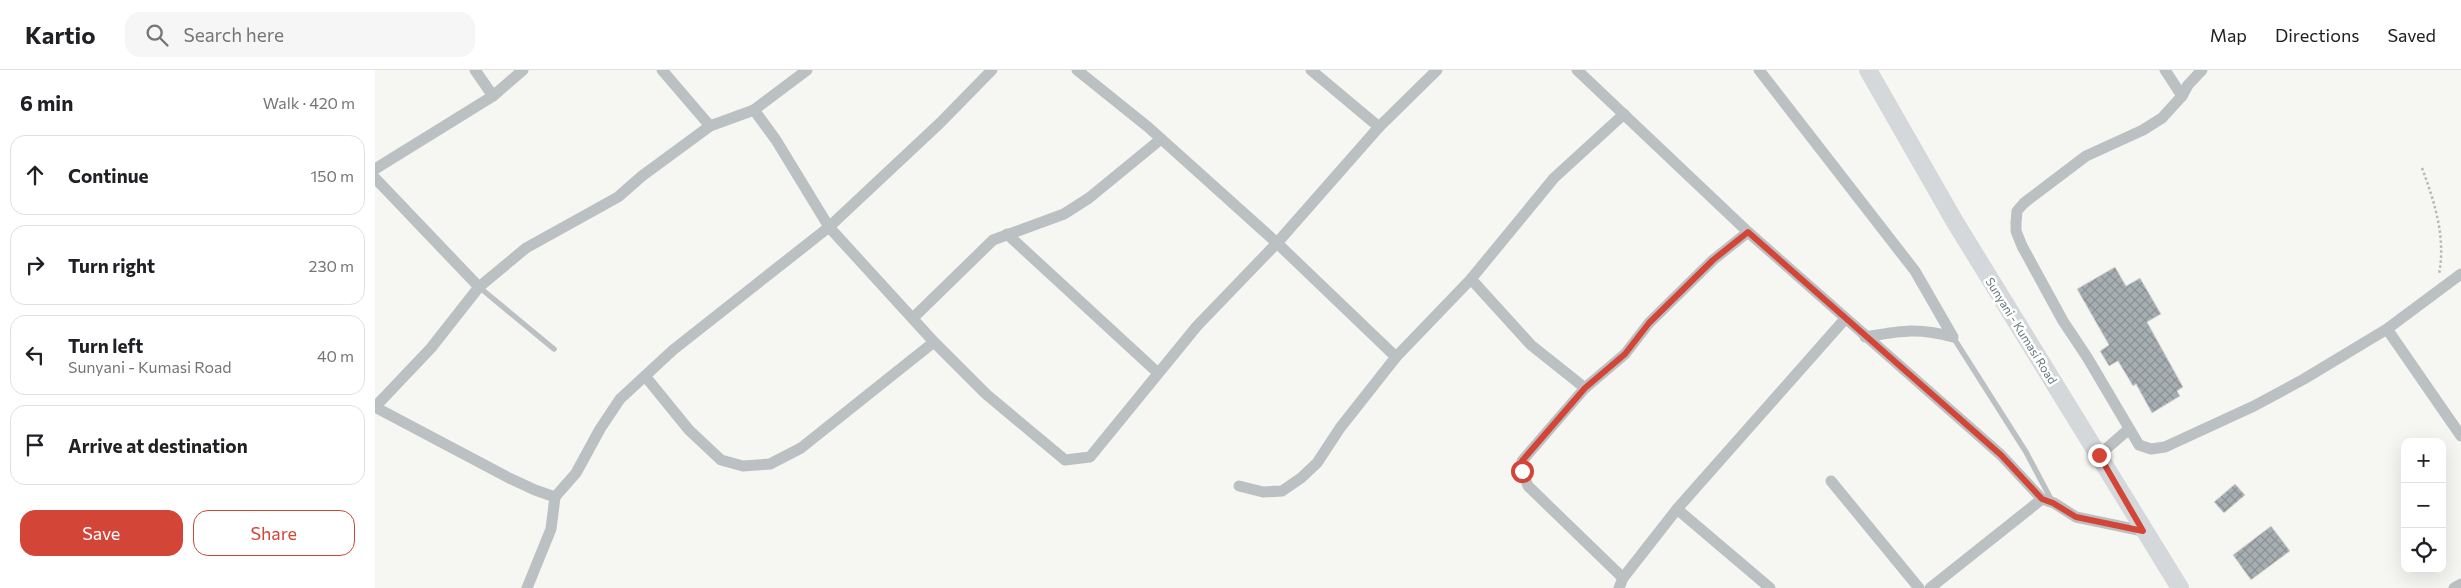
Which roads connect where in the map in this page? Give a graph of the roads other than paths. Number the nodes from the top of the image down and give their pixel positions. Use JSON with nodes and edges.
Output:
{"nodes":[{"id":1,"x":475,"y":70,"type":"edge"},
{"id":2,"x":523,"y":70,"type":"edge"},
{"id":3,"x":662,"y":70,"type":"edge"},
{"id":4,"x":807,"y":70,"type":"edge"},
{"id":5,"x":992,"y":70,"type":"edge"},
{"id":6,"x":1077,"y":70,"type":"edge"},
{"id":7,"x":1311,"y":70,"type":"edge"},
{"id":8,"x":1437,"y":70,"type":"edge"},
{"id":9,"x":1577,"y":70,"type":"edge"},
{"id":10,"x":1759,"y":70,"type":"edge"},
{"id":11,"x":1868,"y":70,"type":"edge"},
{"id":12,"x":2165,"y":70,"type":"edge"},
{"id":13,"x":2202,"y":70,"type":"edge"},
{"id":14,"x":493,"y":96,"type":"junction"},
{"id":15,"x":2182,"y":96,"type":"junction"},
{"id":16,"x":754,"y":110,"type":"junction"},
{"id":17,"x":1624,"y":114,"type":"junction"},
{"id":18,"x":710,"y":126,"type":"junction"},
{"id":19,"x":1379,"y":127,"type":"junction"},
{"id":20,"x":1161,"y":139,"type":"junction"},
{"id":21,"x":375,"y":170,"type":"edge"},
{"id":22,"x":375,"y":178,"type":"edge"},
{"id":23,"x":829,"y":227,"type":"junction"},
{"id":24,"x":1748,"y":232,"type":"junction"},
{"id":25,"x":1007,"y":234,"type":"junction"},
{"id":26,"x":1277,"y":243,"type":"junction"},
{"id":27,"x":2461,"y":274,"type":"edge"},
{"id":28,"x":1471,"y":279,"type":"junction"},
{"id":29,"x":479,"y":287,"type":"junction"},
{"id":30,"x":913,"y":318,"type":"junction"},
{"id":31,"x":1845,"y":319,"type":"junction"},
{"id":32,"x":2387,"y":329,"type":"junction"},
{"id":33,"x":1865,"y":337,"type":"junction"},
{"id":34,"x":1953,"y":337,"type":"junction"},
{"id":35,"x":934,"y":342,"type":"junction"},
{"id":36,"x":554,"y":349,"type":"dead end"},
{"id":37,"x":1396,"y":357,"type":"junction"},
{"id":38,"x":1158,"y":373,"type":"junction"},
{"id":39,"x":645,"y":376,"type":"junction"},
{"id":40,"x":1585,"y":388,"type":"junction"},
{"id":41,"x":375,"y":407,"type":"edge"},
{"id":42,"x":2129,"y":429,"type":"junction"},
{"id":43,"x":2461,"y":436,"type":"edge"},
{"id":44,"x":2099,"y":455,"type":"junction"},
{"id":45,"x":1831,"y":481,"type":"dead end"},
{"id":46,"x":1239,"y":486,"type":"dead end"},
{"id":47,"x":555,"y":497,"type":"junction"},
{"id":48,"x":2042,"y":499,"type":"junction"},
{"id":49,"x":2053,"y":503,"type":"junction"},
{"id":50,"x":1677,"y":509,"type":"junction"},
{"id":51,"x":2143,"y":531,"type":"junction"},
{"id":52,"x":1621,"y":583,"type":"edge"},
{"id":53,"x":2461,"y":584,"type":"edge"},
{"id":54,"x":527,"y":588,"type":"edge"},
{"id":55,"x":1770,"y":588,"type":"edge"},
{"id":56,"x":1919,"y":588,"type":"edge"},
{"id":57,"x":1930,"y":588,"type":"edge"},
{"id":58,"x":2180,"y":588,"type":"edge"},
{"id":59,"x":2454,"y":588,"type":"edge"}],
"edges":[{"from":1,"to":14,"type":"street"},
{"from":2,"to":14,"type":"street"},
{"from":3,"to":18,"type":"street"},
{"from":4,"to":16,"type":"street"},
{"from":5,"to":23,"type":"street"},
{"from":6,"to":20,"type":"street"},
{"from":7,"to":19,"type":"street"},
{"from":8,"to":19,"type":"street"},
{"from":9,"to":17,"type":"street"},
{"from":10,"to":34,"type":"street"},
{"from":11,"to":44,"type":"main road","name":"Sunyani - Kumasi Road"},
{"from":12,"to":15,"type":"street"},
{"from":13,"to":15,"type":"street"},
{"from":14,"to":21,"type":"street"},
{"from":15,"to":42,"type":"street"},
{"from":16,"to":18,"type":"street"},
{"from":16,"to":23,"type":"street"},
{"from":17,"to":24,"type":"street"},
{"from":17,"to":28,"type":"street"},
{"from":18,"to":29,"type":"street"},
{"from":19,"to":26,"type":"street"},
{"from":20,"to":25,"type":"street"},
{"from":20,"to":26,"type":"street"},
{"from":22,"to":29,"type":"street"},
{"from":23,"to":30,"type":"street"},
{"from":23,"to":39,"type":"street"},
{"from":24,"to":31,"type":"street"},
{"from":24,"to":40,"type":"street"},
{"from":25,"to":30,"type":"street"},
{"from":25,"to":38,"type":"street"},
{"from":26,"to":37,"type":"street"},
{"from":26,"to":38,"type":"street"},
{"from":27,"to":32,"type":"street"},
{"from":28,"to":37,"type":"street"},
{"from":28,"to":40,"type":"street"},
{"from":29,"to":36,"type":"lane"},
{"from":29,"to":41,"type":"street"},
{"from":30,"to":35,"type":"street"},
{"from":31,"to":33,"type":"street"},
{"from":31,"to":50,"type":"street"},
{"from":32,"to":42,"type":"street"},
{"from":32,"to":43,"type":"street"},
{"from":33,"to":34,"type":"street"},
{"from":33,"to":48,"type":"street"},
{"from":34,"to":49,"type":"lane"},
{"from":35,"to":38,"type":"street"},
{"from":35,"to":39,"type":"street"},
{"from":37,"to":46,"type":"street"},
{"from":39,"to":47,"type":"street"},
{"from":40,"to":52,"type":"street"},
{"from":41,"to":47,"type":"street"},
{"from":42,"to":44,"type":"street"},
{"from":44,"to":51,"type":"main road","name":"Sunyani - Kumasi Road"},
{"from":45,"to":56,"type":"street"},
{"from":47,"to":54,"type":"street"},
{"from":48,"to":49,"type":"street"},
{"from":48,"to":57,"type":"street"},
{"from":49,"to":51,"type":"street"},
{"from":50,"to":52,"type":"street"},
{"from":50,"to":55,"type":"street"},
{"from":51,"to":58,"type":"main road","name":"Sunyani - Kumasi Road"},
{"from":53,"to":59,"type":"street"}]}
